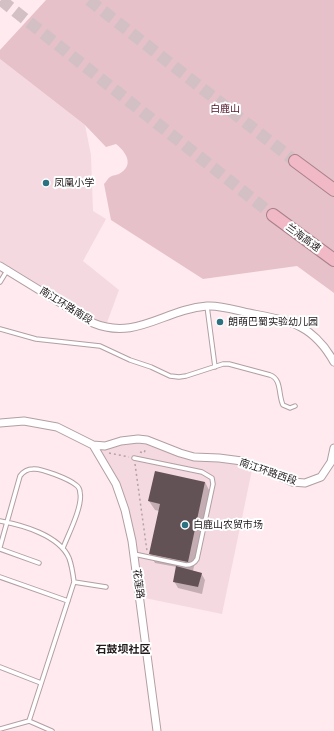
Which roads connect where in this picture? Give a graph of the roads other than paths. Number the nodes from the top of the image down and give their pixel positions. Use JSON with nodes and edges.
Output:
{"nodes":[{"id":1,"x":295,"y":161,"type":"tunnel mouth"},
{"id":2,"x":334,"y":190,"type":"edge"},
{"id":3,"x":273,"y":215,"type":"tunnel mouth"},
{"id":4,"x":334,"y":260,"type":"edge"},
{"id":5,"x":0,"y":266,"type":"edge"},
{"id":6,"x":8,"y":270,"type":"junction"},
{"id":7,"x":0,"y":282,"type":"edge"},
{"id":8,"x":207,"y":306,"type":"junction"},
{"id":9,"x":0,"y":329,"type":"edge"},
{"id":10,"x":334,"y":362,"type":"edge"},
{"id":11,"x":215,"y":367,"type":"junction"},
{"id":12,"x":295,"y":406,"type":"dead end"},
{"id":13,"x":0,"y":423,"type":"edge"},
{"id":14,"x":93,"y":445,"type":"junction"},
{"id":15,"x":334,"y":448,"type":"edge"},
{"id":16,"x":134,"y":458,"type":"road end"},
{"id":17,"x":0,"y":521,"type":"edge"},
{"id":18,"x":7,"y":522,"type":"junction"},
{"id":19,"x":0,"y":548,"type":"edge"},
{"id":20,"x":63,"y":548,"type":"junction"},
{"id":21,"x":134,"y":554,"type":"junction"},
{"id":22,"x":39,"y":563,"type":"dead end"},
{"id":23,"x":0,"y":577,"type":"edge"},
{"id":24,"x":74,"y":582,"type":"junction"},
{"id":25,"x":106,"y":587,"type":"dead end"},
{"id":26,"x":68,"y":601,"type":"junction"},
{"id":27,"x":0,"y":667,"type":"edge"},
{"id":28,"x":41,"y":683,"type":"junction"},
{"id":29,"x":29,"y":721,"type":"junction"},
{"id":30,"x":0,"y":729,"type":"edge"},
{"id":31,"x":52,"y":731,"type":"edge"},
{"id":32,"x":157,"y":731,"type":"edge"}],
"edges":[{"from":1,"to":2,"type":"highway"},
{"from":3,"to":4,"type":"highway","name":"兰海高速"},
{"from":5,"to":6,"type":"street","name":"南江环路南段"},
{"from":6,"to":7,"type":"lane"},
{"from":6,"to":8,"type":"street","name":"南江环路南段"},
{"from":8,"to":10,"type":"street"},
{"from":8,"to":11,"type":"lane"},
{"from":9,"to":11,"type":"lane"},
{"from":11,"to":12,"type":"lane"},
{"from":13,"to":14,"type":"street"},
{"from":14,"to":15,"type":"street","name":"南江环路西段"},
{"from":14,"to":21,"type":"street","name":"花莲路"},
{"from":16,"to":21,"type":"lane"},
{"from":17,"to":18,"type":"lane"},
{"from":18,"to":19,"type":"lane"},
{"from":18,"to":20,"type":"lane"},
{"from":18,"to":20,"type":"lane"},
{"from":19,"to":22,"type":"lane"},
{"from":20,"to":24,"type":"lane"},
{"from":21,"to":32,"type":"street","name":"花莲路"},
{"from":23,"to":26,"type":"lane"},
{"from":24,"to":25,"type":"lane"},
{"from":24,"to":26,"type":"lane"},
{"from":26,"to":28,"type":"lane"},
{"from":27,"to":28,"type":"lane"},
{"from":28,"to":29,"type":"lane"},
{"from":29,"to":30,"type":"lane"},
{"from":29,"to":31,"type":"lane"}]}
